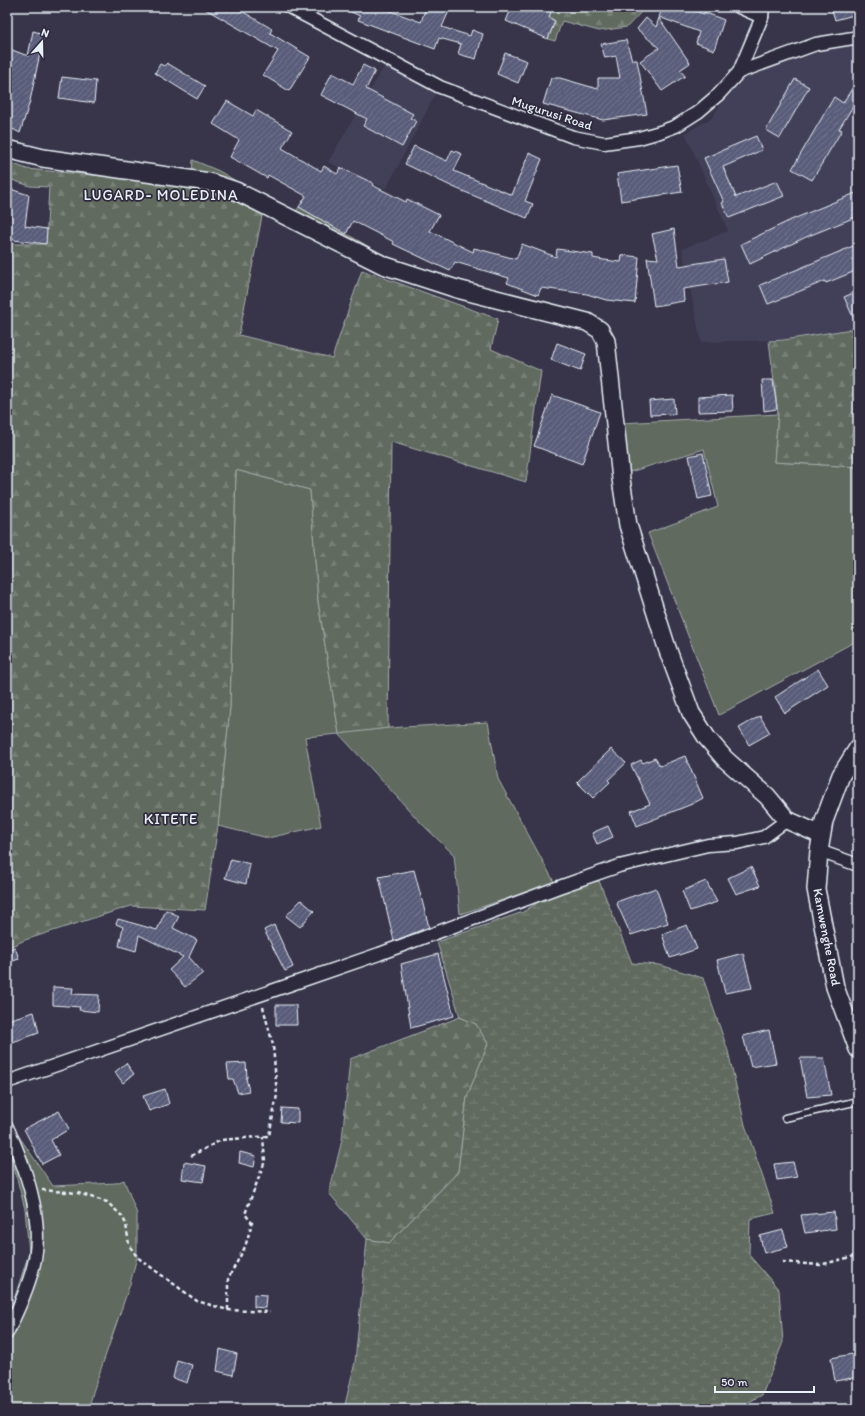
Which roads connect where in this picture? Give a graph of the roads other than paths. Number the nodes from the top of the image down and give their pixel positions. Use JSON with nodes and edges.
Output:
{"nodes":[{"id":1,"x":289,"y":7,"type":"edge"},
{"id":2,"x":740,"y":7,"type":"edge"},
{"id":3,"x":763,"y":12,"type":"edge"},
{"id":4,"x":858,"y":39,"type":"edge"},
{"id":5,"x":739,"y":72,"type":"junction"},
{"id":6,"x":7,"y":149,"type":"edge"},
{"id":7,"x":858,"y":748,"type":"edge"},
{"id":8,"x":787,"y":820,"type":"junction"},
{"id":9,"x":822,"y":835,"type":"junction"},
{"id":10,"x":858,"y":865,"type":"edge"},
{"id":11,"x":858,"y":1049,"type":"edge"},
{"id":12,"x":7,"y":1082,"type":"edge"},
{"id":13,"x":858,"y":1101,"type":"edge"},
{"id":14,"x":785,"y":1118,"type":"dead end"},
{"id":15,"x":7,"y":1126,"type":"edge"},
{"id":16,"x":7,"y":1333,"type":"edge"}],
"edges":[{"from":1,"to":5,"type":"street","name":"Mugurusi Road"},
{"from":2,"to":3,"type":"street"},
{"from":3,"to":5,"type":"street","name":"Mugurusi Road"},
{"from":4,"to":5,"type":"street"},
{"from":6,"to":8,"type":"street"},
{"from":7,"to":9,"type":"street","name":"Kamwenghe Road"},
{"from":8,"to":9,"type":"street"},
{"from":8,"to":12,"type":"street"},
{"from":9,"to":10,"type":"street"},
{"from":9,"to":11,"type":"street","name":"Kamwenghe Road"},
{"from":13,"to":14,"type":"lane"},
{"from":15,"to":16,"type":"street"}]}
